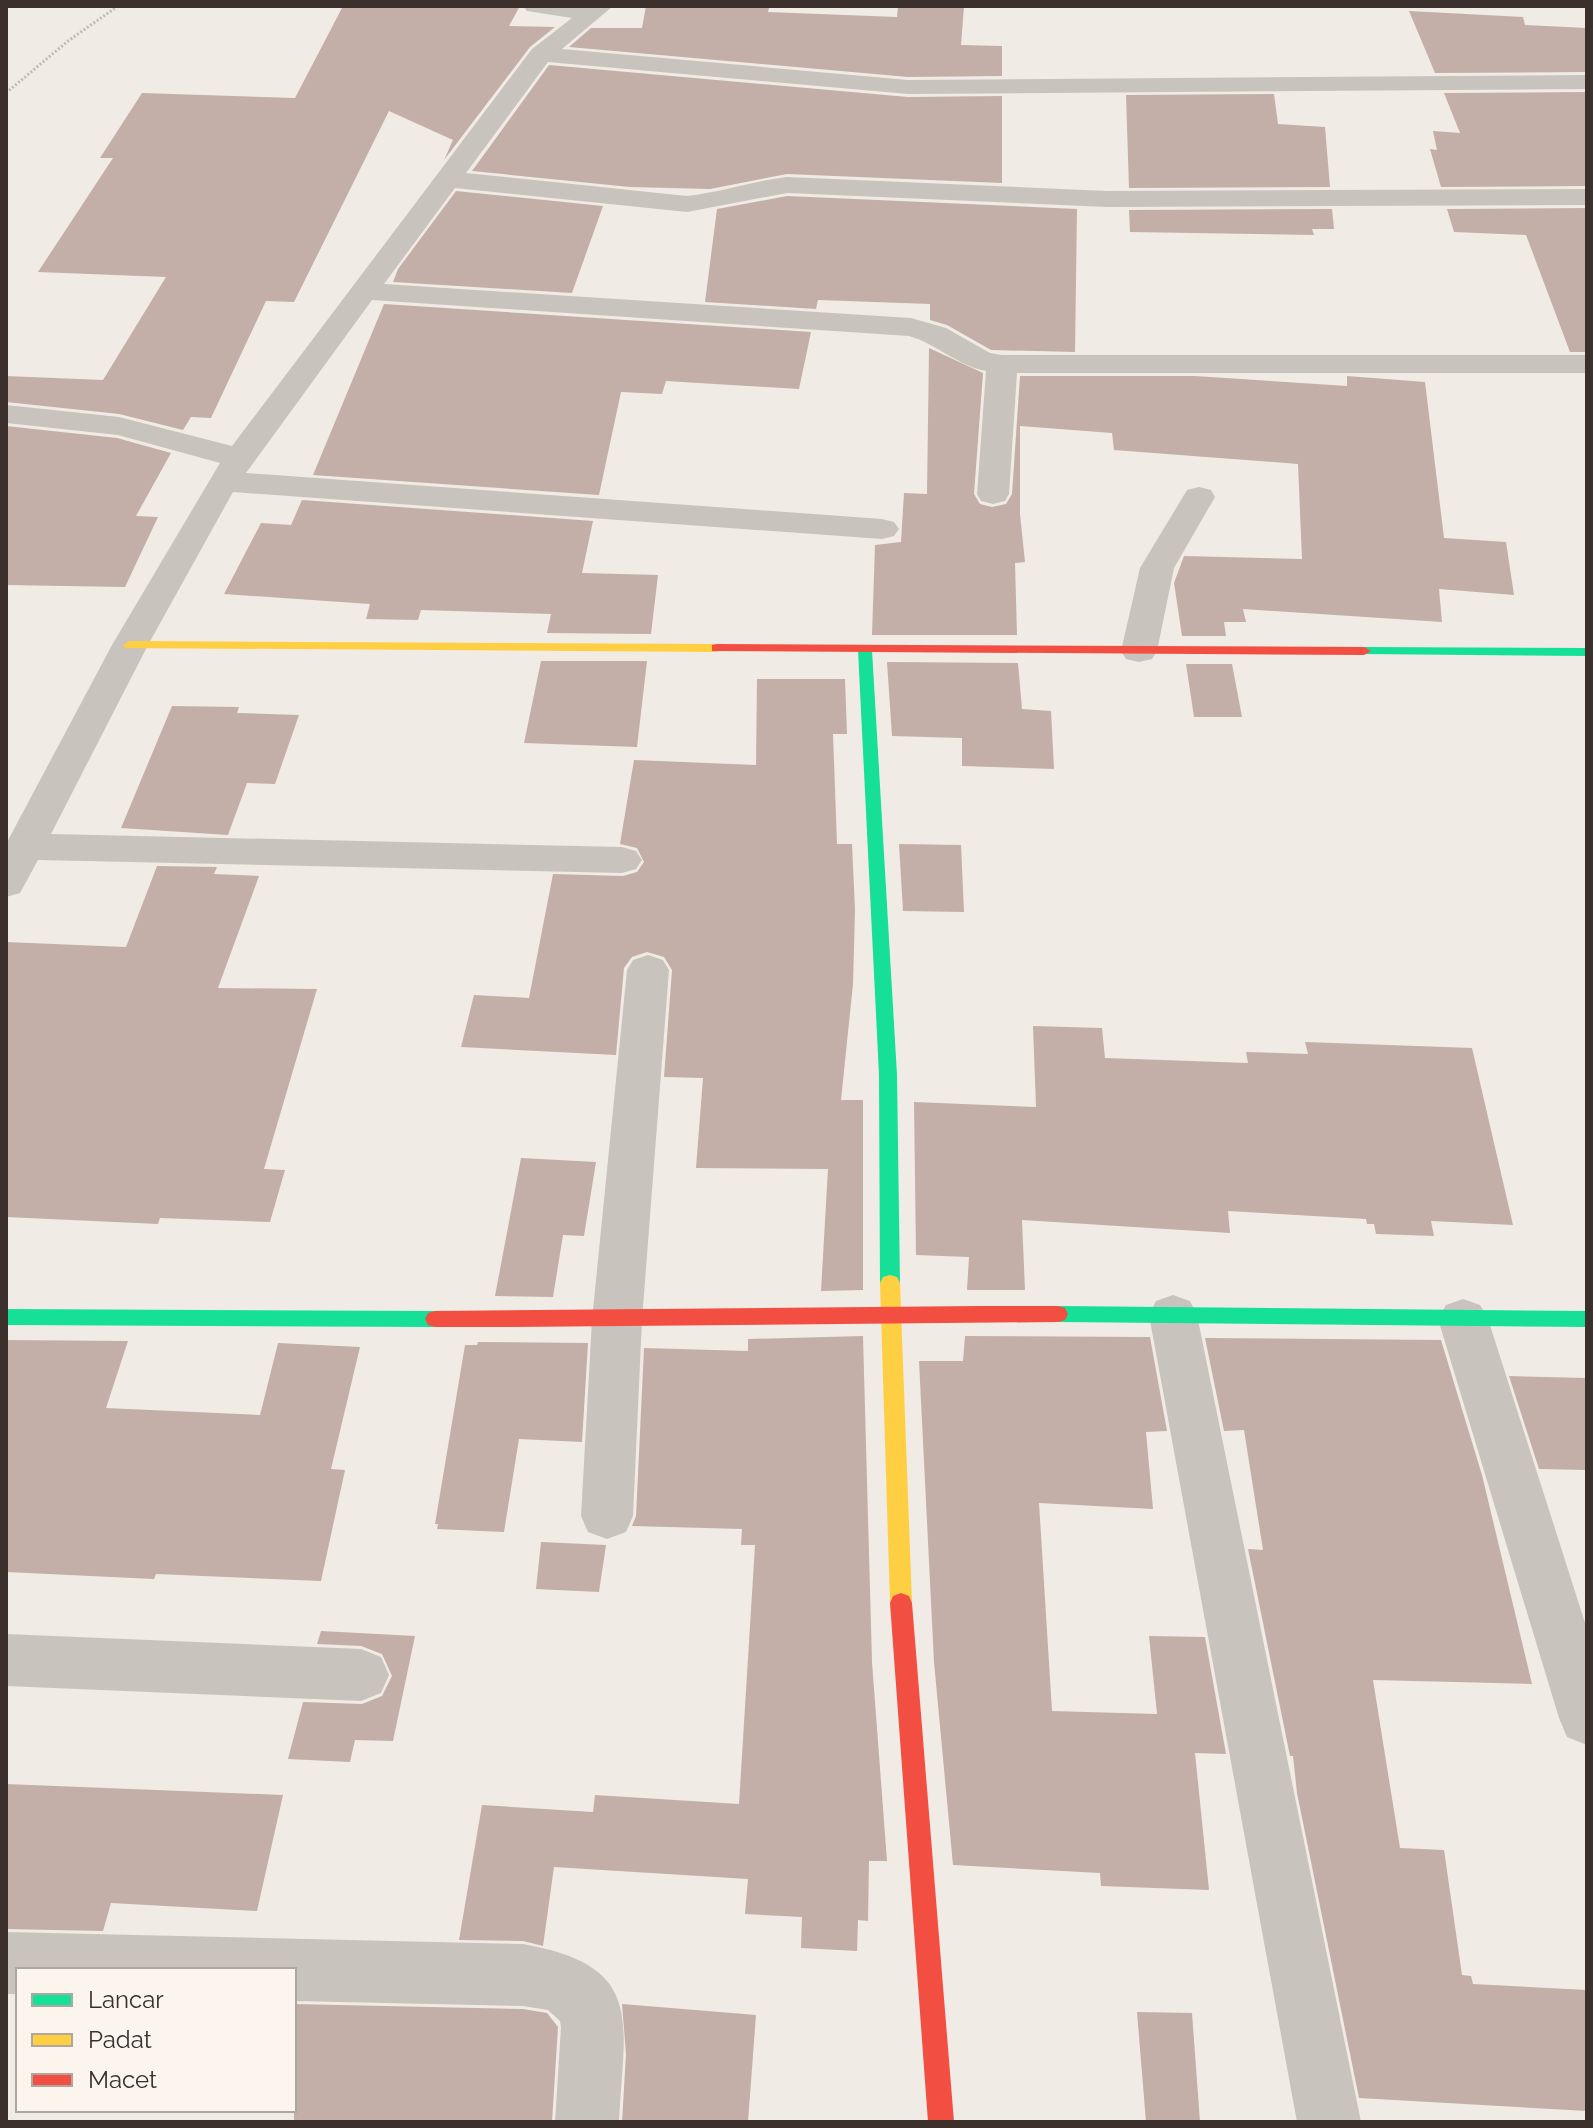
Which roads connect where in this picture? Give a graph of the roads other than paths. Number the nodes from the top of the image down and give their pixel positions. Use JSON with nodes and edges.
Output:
{"nodes":[{"id":1,"x":535,"y":6,"type":"edge"},
{"id":2,"x":596,"y":9,"type":"edge"},
{"id":3,"x":541,"y":54,"type":"junction"},
{"id":4,"x":1587,"y":82,"type":"edge"},
{"id":5,"x":447,"y":179,"type":"junction"},
{"id":6,"x":1587,"y":197,"type":"edge"},
{"id":7,"x":362,"y":291,"type":"junction"},
{"id":8,"x":1002,"y":364,"type":"junction"},
{"id":9,"x":1587,"y":364,"type":"edge"},
{"id":10,"x":6,"y":414,"type":"edge"},
{"id":11,"x":231,"y":470,"type":"junction"},
{"id":12,"x":993,"y":494,"type":"dead end"},
{"id":13,"x":1199,"y":497,"type":"dead end"},
{"id":14,"x":882,"y":529,"type":"dead end"},
{"id":15,"x":130,"y":645,"type":"junction"},
{"id":16,"x":865,"y":650,"type":"junction"},
{"id":17,"x":1139,"y":651,"type":"junction"},
{"id":18,"x":1587,"y":652,"type":"edge"},
{"id":19,"x":24,"y":847,"type":"junction"},
{"id":20,"x":622,"y":860,"type":"dead end"},
{"id":21,"x":6,"y":883,"type":"edge"},
{"id":22,"x":648,"y":970,"type":"dead end"},
{"id":23,"x":890,"y":1312,"type":"junction"},
{"id":24,"x":1173,"y":1315,"type":"junction"},
{"id":25,"x":6,"y":1317,"type":"edge"},
{"id":26,"x":1463,"y":1319,"type":"junction"},
{"id":27,"x":1587,"y":1319,"type":"edge"},
{"id":28,"x":617,"y":1320,"type":"junction"},
{"id":29,"x":607,"y":1516,"type":"dead end"},
{"id":30,"x":6,"y":1660,"type":"edge"},
{"id":31,"x":361,"y":1675,"type":"dead end"},
{"id":32,"x":1587,"y":1718,"type":"edge"},
{"id":33,"x":6,"y":1963,"type":"edge"},
{"id":34,"x":215,"y":1968,"type":"edge"},
{"id":35,"x":296,"y":1970,"type":"edge"},
{"id":36,"x":587,"y":2122,"type":"edge"},
{"id":37,"x":941,"y":2122,"type":"edge"},
{"id":38,"x":1329,"y":2122,"type":"edge"}],
"edges":[{"from":1,"to":2,"type":"street"},
{"from":2,"to":3,"type":"street"},
{"from":3,"to":4,"type":"street"},
{"from":3,"to":5,"type":"street"},
{"from":5,"to":6,"type":"street"},
{"from":5,"to":7,"type":"street"},
{"from":7,"to":8,"type":"street"},
{"from":7,"to":11,"type":"street"},
{"from":8,"to":9,"type":"street"},
{"from":8,"to":12,"type":"street"},
{"from":10,"to":11,"type":"street"},
{"from":11,"to":14,"type":"street"},
{"from":11,"to":15,"type":"street"},
{"from":13,"to":17,"type":"street"},
{"from":15,"to":16,"type":"street"},
{"from":15,"to":19,"type":"street"},
{"from":16,"to":17,"type":"street"},
{"from":16,"to":23,"type":"street"},
{"from":17,"to":18,"type":"street"},
{"from":19,"to":20,"type":"street"},
{"from":19,"to":21,"type":"street"},
{"from":22,"to":28,"type":"street"},
{"from":23,"to":24,"type":"street"},
{"from":23,"to":28,"type":"street"},
{"from":23,"to":37,"type":"street"},
{"from":24,"to":26,"type":"street"},
{"from":24,"to":38,"type":"street"},
{"from":25,"to":28,"type":"street"},
{"from":26,"to":27,"type":"street"},
{"from":26,"to":32,"type":"street"},
{"from":28,"to":29,"type":"street"},
{"from":30,"to":31,"type":"street"},
{"from":33,"to":34,"type":"street"},
{"from":35,"to":36,"type":"street"}]}
